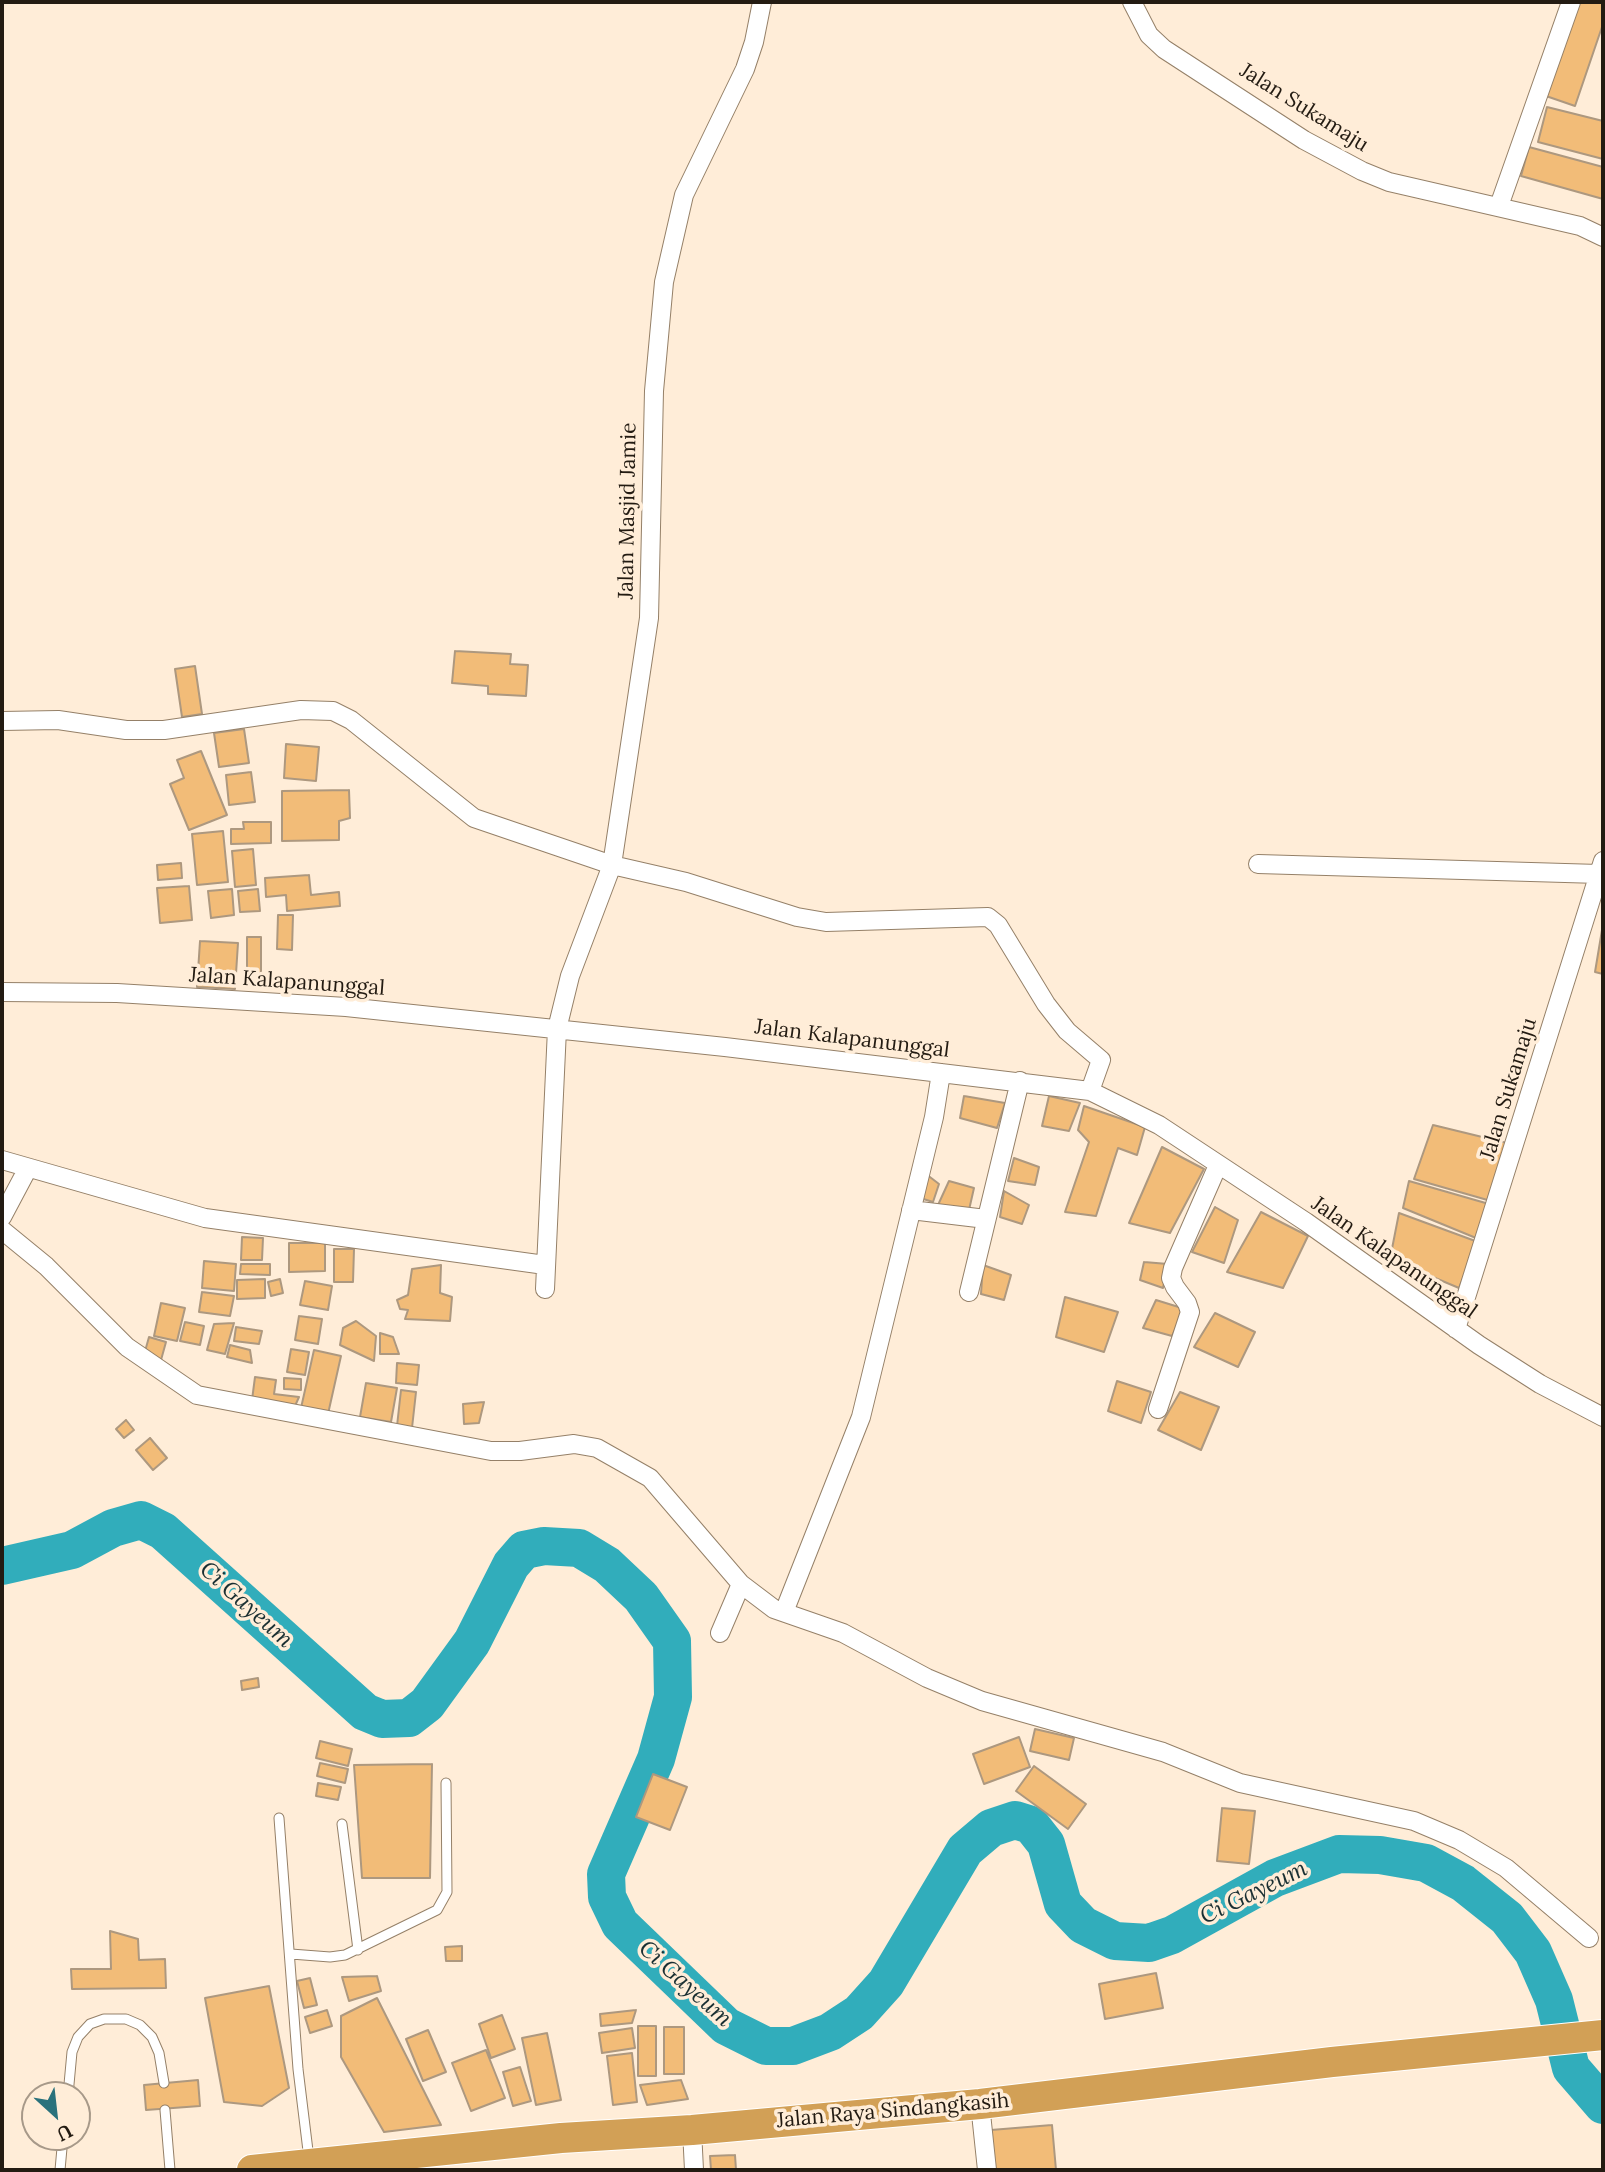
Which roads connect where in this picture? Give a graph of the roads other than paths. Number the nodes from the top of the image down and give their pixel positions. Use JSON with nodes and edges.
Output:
{"nodes":[{"id":1,"x":762,"y":2,"type":"edge"},
{"id":2,"x":1132,"y":2,"type":"edge"},
{"id":3,"x":1571,"y":2,"type":"edge"},
{"id":4,"x":1499,"y":206,"type":"junction"},
{"id":5,"x":1603,"y":237,"type":"edge"},
{"id":6,"x":2,"y":721,"type":"edge"},
{"id":7,"x":612,"y":864,"type":"junction"},
{"id":8,"x":1258,"y":864,"type":"dead end"},
{"id":9,"x":1601,"y":868,"type":"edge"},
{"id":10,"x":2,"y":992,"type":"edge"},
{"id":11,"x":557,"y":1029,"type":"junction"},
{"id":12,"x":941,"y":1073,"type":"junction"},
{"id":13,"x":1020,"y":1081,"type":"junction"},
{"id":14,"x":1090,"y":1091,"type":"junction"},
{"id":15,"x":2,"y":1160,"type":"edge"},
{"id":16,"x":1218,"y":1165,"type":"junction"},
{"id":17,"x":28,"y":1168,"type":"junction"},
{"id":18,"x":911,"y":1210,"type":"junction"},
{"id":19,"x":2,"y":1217,"type":"edge"},
{"id":20,"x":986,"y":1219,"type":"junction"},
{"id":21,"x":2,"y":1230,"type":"edge"},
{"id":22,"x":545,"y":1265,"type":"junction"},
{"id":23,"x":545,"y":1289,"type":"dead end"},
{"id":24,"x":969,"y":1292,"type":"dead end"},
{"id":25,"x":1456,"y":1329,"type":"junction"},
{"id":26,"x":1158,"y":1409,"type":"dead end"},
{"id":27,"x":1603,"y":1417,"type":"edge"},
{"id":28,"x":741,"y":1584,"type":"junction"},
{"id":29,"x":784,"y":1612,"type":"junction"},
{"id":30,"x":720,"y":1633,"type":"dead end"},
{"id":31,"x":446,"y":1783,"type":"dead end"},
{"id":32,"x":279,"y":1818,"type":"dead end"},
{"id":33,"x":342,"y":1824,"type":"dead end"},
{"id":34,"x":1589,"y":1938,"type":"dead end"},
{"id":35,"x":358,"y":1950,"type":"junction"},
{"id":36,"x":291,"y":1954,"type":"junction"},
{"id":37,"x":1595,"y":2036,"type":"edge"},
{"id":38,"x":69,"y":2081,"type":"edge"},
{"id":39,"x":164,"y":2083,"type":"dead end"},
{"id":40,"x":980,"y":2104,"type":"junction"},
{"id":41,"x":165,"y":2110,"type":"dead end"},
{"id":42,"x":692,"y":2130,"type":"junction"},
{"id":43,"x":62,"y":2151,"type":"edge"},
{"id":44,"x":310,"y":2164,"type":"junction"},
{"id":45,"x":60,"y":2170,"type":"edge"},
{"id":46,"x":170,"y":2170,"type":"edge"},
{"id":47,"x":252,"y":2170,"type":"edge"},
{"id":48,"x":694,"y":2170,"type":"edge"},
{"id":49,"x":987,"y":2170,"type":"edge"}],
"edges":[{"from":1,"to":7,"type":"street","name":"Jalan Masjid Jamie"},
{"from":2,"to":4,"type":"street","name":"Jalan Sukamaju"},
{"from":3,"to":4,"type":"street"},
{"from":4,"to":5,"type":"street","name":"Jalan Sukamaju"},
{"from":6,"to":7,"type":"street"},
{"from":7,"to":11,"type":"street","name":"Jalan Masjid Jamie"},
{"from":7,"to":14,"type":"street"},
{"from":8,"to":9,"type":"street"},
{"from":9,"to":25,"type":"street","name":"Jalan Sukamaju"},
{"from":10,"to":11,"type":"street","name":"Jalan Kalapanunggal"},
{"from":11,"to":12,"type":"street","name":"Jalan Kalapanunggal"},
{"from":11,"to":22,"type":"street","name":"Jalan Masjid Jamie"},
{"from":12,"to":13,"type":"street","name":"Jalan Kalapanunggal"},
{"from":12,"to":18,"type":"street"},
{"from":13,"to":14,"type":"street","name":"Jalan Kalapanunggal"},
{"from":13,"to":20,"type":"street"},
{"from":14,"to":16,"type":"street","name":"Jalan Kalapanunggal"},
{"from":15,"to":17,"type":"street"},
{"from":16,"to":25,"type":"street","name":"Jalan Kalapanunggal"},
{"from":16,"to":26,"type":"street"},
{"from":17,"to":19,"type":"street"},
{"from":17,"to":22,"type":"street"},
{"from":18,"to":20,"type":"street"},
{"from":18,"to":29,"type":"street"},
{"from":20,"to":24,"type":"street"},
{"from":21,"to":28,"type":"street"},
{"from":22,"to":23,"type":"street","name":"Jalan Masjid Jamie"},
{"from":25,"to":27,"type":"street","name":"Jalan Kalapanunggal"},
{"from":28,"to":29,"type":"street"},
{"from":28,"to":30,"type":"street"},
{"from":29,"to":34,"type":"street"},
{"from":31,"to":35,"type":"lane"},
{"from":32,"to":36,"type":"lane"},
{"from":33,"to":35,"type":"lane"},
{"from":35,"to":36,"type":"lane"},
{"from":36,"to":44,"type":"lane"},
{"from":37,"to":40,"type":"highway","name":"Jalan Raya Sindangkasih"},
{"from":38,"to":39,"type":"lane"},
{"from":40,"to":42,"type":"highway","name":"Jalan Raya Sindangkasih"},
{"from":40,"to":49,"type":"street"},
{"from":41,"to":46,"type":"lane"},
{"from":42,"to":44,"type":"highway","name":"Jalan Raya Sindangkasih"},
{"from":42,"to":48,"type":"street"},
{"from":43,"to":45,"type":"lane"},
{"from":44,"to":47,"type":"highway","name":"Jalan Raya Sindangkasih"}]}
